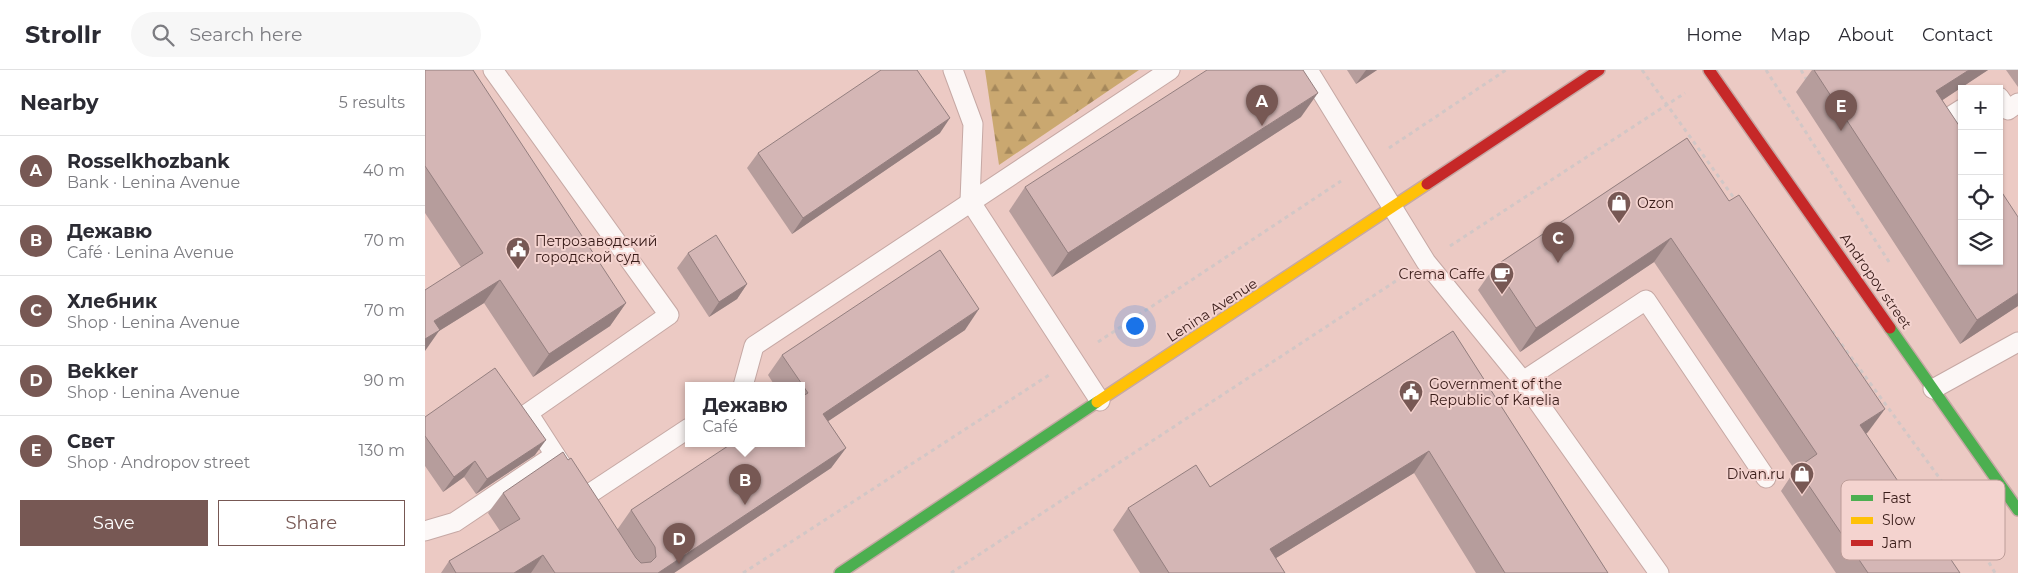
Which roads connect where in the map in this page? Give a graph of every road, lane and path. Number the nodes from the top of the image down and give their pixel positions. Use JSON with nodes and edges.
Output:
{"nodes":[{"id":1,"x":493,"y":70,"type":"edge"},
{"id":2,"x":953,"y":70,"type":"edge"},
{"id":3,"x":1170,"y":70,"type":"edge"},
{"id":4,"x":1308,"y":70,"type":"edge"},
{"id":5,"x":1507,"y":70,"type":"edge"},
{"id":6,"x":1599,"y":70,"type":"edge"},
{"id":7,"x":1642,"y":70,"type":"edge"},
{"id":8,"x":1766,"y":70,"type":"edge"},
{"id":9,"x":1801,"y":70,"type":"edge"},
{"id":10,"x":1710,"y":72,"type":"edge"},
{"id":11,"x":1809,"y":84,"type":"dead end"},
{"id":12,"x":2003,"y":103,"type":"edge"},
{"id":13,"x":2018,"y":103,"type":"edge"},
{"id":14,"x":1666,"y":105,"type":"junction"},
{"id":15,"x":1958,"y":112,"type":"edge"},
{"id":16,"x":1958,"y":142,"type":"edge"},
{"id":17,"x":1365,"y":164,"type":"junction"},
{"id":18,"x":970,"y":201,"type":"junction"},
{"id":19,"x":1741,"y":208,"type":"edge"},
{"id":20,"x":1393,"y":209,"type":"junction"},
{"id":21,"x":1426,"y":262,"type":"junction"},
{"id":22,"x":1892,"y":267,"type":"dead end"},
{"id":23,"x":1829,"y":328,"type":"edge"},
{"id":24,"x":2018,"y":342,"type":"edge"},
{"id":25,"x":1072,"y":360,"type":"junction"},
{"id":26,"x":1523,"y":381,"type":"junction"},
{"id":27,"x":744,"y":382,"type":"edge"},
{"id":28,"x":1933,"y":389,"type":"junction"},
{"id":29,"x":1100,"y":401,"type":"junction"},
{"id":30,"x":685,"y":431,"type":"edge"},
{"id":31,"x":555,"y":455,"type":"junction"},
{"id":32,"x":1766,"y":478,"type":"dead end"},
{"id":33,"x":1941,"y":480,"type":"edge"},
{"id":34,"x":1997,"y":480,"type":"edge"},
{"id":35,"x":2005,"y":491,"type":"edge"},
{"id":36,"x":583,"y":498,"type":"junction"},
{"id":37,"x":2018,"y":510,"type":"edge"},
{"id":38,"x":593,"y":515,"type":"edge"},
{"id":39,"x":425,"y":531,"type":"edge"},
{"id":40,"x":1988,"y":560,"type":"edge"},
{"id":41,"x":743,"y":573,"type":"edge"},
{"id":42,"x":840,"y":573,"type":"edge"},
{"id":43,"x":951,"y":573,"type":"edge"},
{"id":44,"x":1659,"y":573,"type":"edge"},
{"id":45,"x":1995,"y":573,"type":"edge"}],
"edges":[{"from":1,"to":31,"type":"lane"},
{"from":2,"to":18,"type":"lane"},
{"from":3,"to":18,"type":"lane"},
{"from":4,"to":17,"type":"lane"},
{"from":5,"to":17,"type":"path"},
{"from":6,"to":20,"type":"main road","name":"Lenina Avenue"},
{"from":7,"to":14,"type":"path"},
{"from":8,"to":22,"type":"path"},
{"from":9,"to":11,"type":"path"},
{"from":10,"to":14,"type":"path"},
{"from":10,"to":28,"type":"main road","name":"Andropov street"},
{"from":12,"to":13,"type":"lane"},
{"from":14,"to":19,"type":"path"},
{"from":14,"to":21,"type":"path"},
{"from":15,"to":16,"type":"lane"},
{"from":17,"to":20,"type":"lane"},
{"from":17,"to":25,"type":"path"},
{"from":18,"to":25,"type":"lane"},
{"from":18,"to":27,"type":"lane"},
{"from":20,"to":21,"type":"lane"},
{"from":20,"to":29,"type":"main road","name":"Lenina Avenue"},
{"from":21,"to":26,"type":"lane"},
{"from":21,"to":43,"type":"path"},
{"from":23,"to":33,"type":"path"},
{"from":24,"to":28,"type":"lane"},
{"from":25,"to":29,"type":"lane"},
{"from":25,"to":41,"type":"path"},
{"from":26,"to":32,"type":"lane"},
{"from":26,"to":44,"type":"lane"},
{"from":28,"to":34,"type":"main road","name":"Andropov street"},
{"from":29,"to":42,"type":"main road","name":"Lenina Avenue"},
{"from":30,"to":36,"type":"lane"},
{"from":31,"to":36,"type":"lane"},
{"from":31,"to":39,"type":"lane"},
{"from":35,"to":37,"type":"main road","name":"Andropov street"},
{"from":36,"to":38,"type":"lane"},
{"from":40,"to":45,"type":"path"}]}
